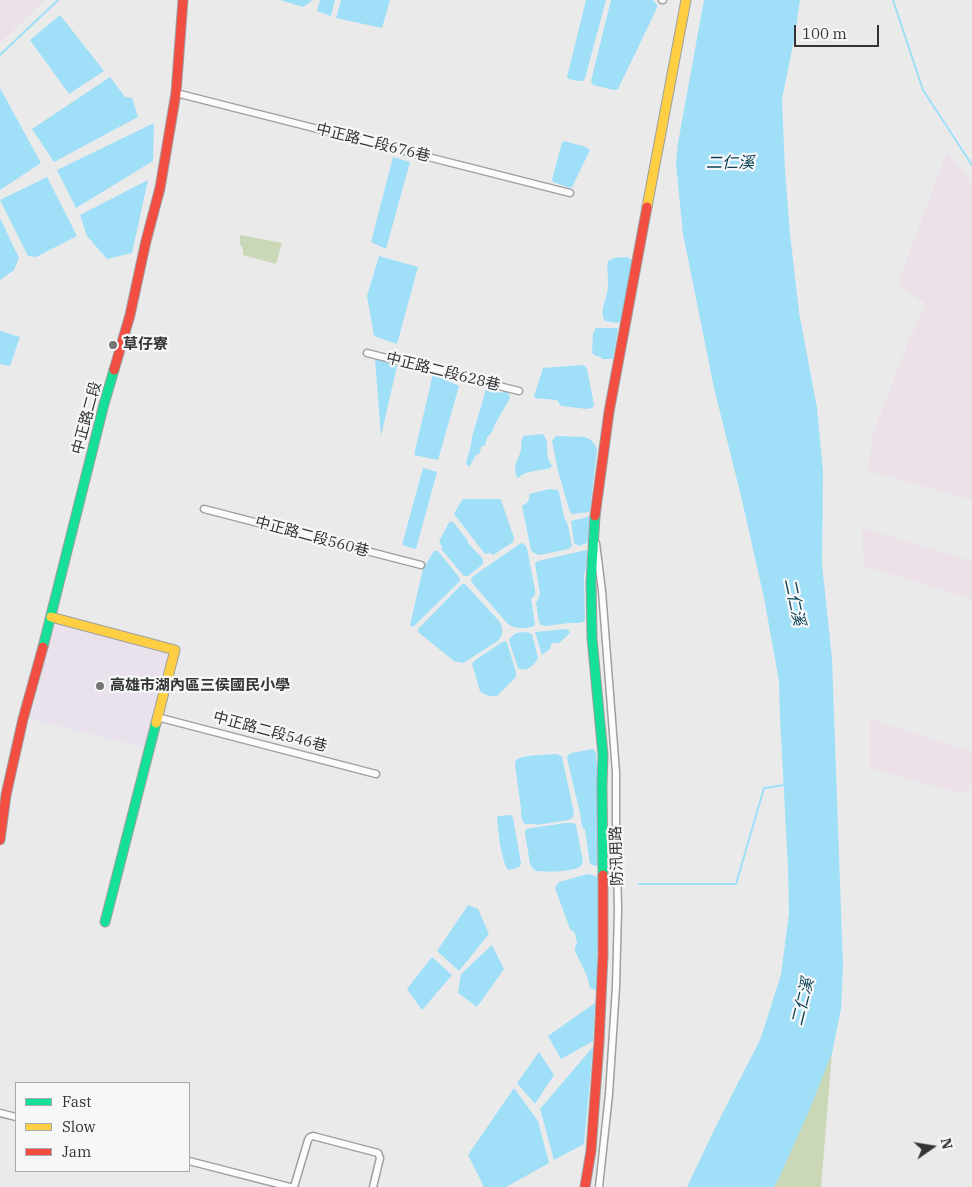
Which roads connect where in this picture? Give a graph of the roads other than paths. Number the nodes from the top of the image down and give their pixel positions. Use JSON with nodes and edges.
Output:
{"nodes":[{"id":1,"x":183,"y":0,"type":"edge"},
{"id":2,"x":686,"y":0,"type":"edge"},
{"id":3,"x":176,"y":93,"type":"junction"},
{"id":4,"x":570,"y":193,"type":"dead end"},
{"id":5,"x":367,"y":353,"type":"dead end"},
{"id":6,"x":519,"y":391,"type":"dead end"},
{"id":7,"x":204,"y":509,"type":"dead end"},
{"id":8,"x":594,"y":525,"type":"junction"},
{"id":9,"x":421,"y":566,"type":"dead end"},
{"id":10,"x":51,"y":617,"type":"junction"},
{"id":11,"x":157,"y":717,"type":"junction"},
{"id":12,"x":376,"y":774,"type":"dead end"},
{"id":13,"x":0,"y":840,"type":"edge"},
{"id":14,"x":105,"y":922,"type":"dead end"},
{"id":15,"x":0,"y":1112,"type":"edge"},
{"id":16,"x":15,"y":1117,"type":"edge"},
{"id":17,"x":190,"y":1161,"type":"edge"},
{"id":18,"x":292,"y":1187,"type":"edge"},
{"id":19,"x":373,"y":1187,"type":"edge"},
{"id":20,"x":586,"y":1187,"type":"edge"},
{"id":21,"x":599,"y":1187,"type":"edge"}],
"edges":[{"from":1,"to":3,"type":"street","name":"中正路二段"},
{"from":2,"to":8,"type":"street"},
{"from":3,"to":4,"type":"street","name":"中正路二段676巷"},
{"from":3,"to":10,"type":"street","name":"中正路二段"},
{"from":5,"to":6,"type":"street","name":"中正路二段628巷"},
{"from":7,"to":9,"type":"street","name":"中正路二段560巷"},
{"from":8,"to":20,"type":"street"},
{"from":8,"to":21,"type":"street","name":"防汛用路"},
{"from":10,"to":11,"type":"street"},
{"from":10,"to":13,"type":"street","name":"中正路二段"},
{"from":11,"to":12,"type":"street","name":"中正路二段546巷"},
{"from":11,"to":14,"type":"street"},
{"from":15,"to":16,"type":"street"},
{"from":17,"to":18,"type":"street"},
{"from":18,"to":19,"type":"street"}]}
